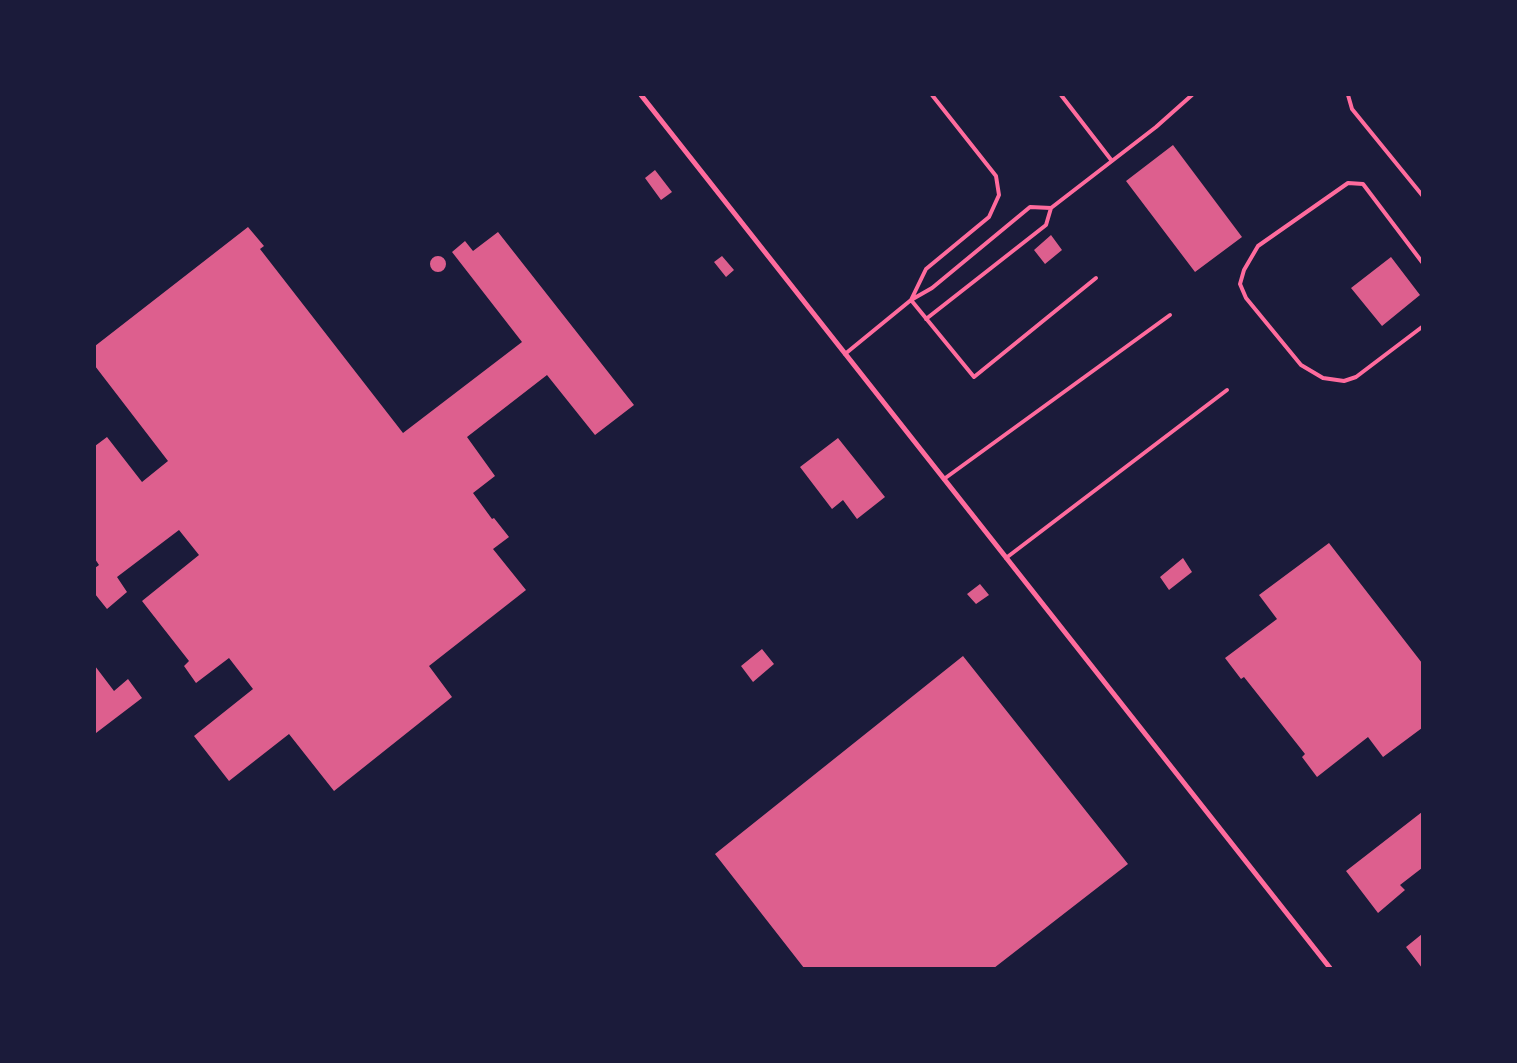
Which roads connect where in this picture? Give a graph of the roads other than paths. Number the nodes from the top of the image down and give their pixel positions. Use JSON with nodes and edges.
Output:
{"nodes":[{"id":1,"x":641,"y":95,"type":"edge"},
{"id":2,"x":932,"y":95,"type":"edge"},
{"id":3,"x":1061,"y":95,"type":"edge"},
{"id":4,"x":1192,"y":95,"type":"edge"},
{"id":5,"x":1348,"y":95,"type":"edge"},
{"id":6,"x":1112,"y":160,"type":"junction"},
{"id":7,"x":1422,"y":195,"type":"edge"},
{"id":8,"x":1051,"y":208,"type":"junction"},
{"id":9,"x":1422,"y":262,"type":"edge"},
{"id":10,"x":1096,"y":278,"type":"dead end"},
{"id":11,"x":910,"y":300,"type":"junction"},
{"id":12,"x":1170,"y":315,"type":"dead end"},
{"id":13,"x":926,"y":319,"type":"junction"},
{"id":14,"x":1422,"y":327,"type":"edge"},
{"id":15,"x":845,"y":354,"type":"junction"},
{"id":16,"x":1227,"y":390,"type":"dead end"},
{"id":17,"x":944,"y":479,"type":"junction"},
{"id":18,"x":1006,"y":558,"type":"junction"},
{"id":19,"x":1330,"y":968,"type":"edge"}],
"edges":[{"from":1,"to":15,"type":"street"},
{"from":2,"to":11,"type":"lane"},
{"from":3,"to":6,"type":"lane"},
{"from":4,"to":6,"type":"lane"},
{"from":5,"to":7,"type":"lane"},
{"from":6,"to":8,"type":"lane"},
{"from":8,"to":11,"type":"lane"},
{"from":8,"to":13,"type":"lane"},
{"from":9,"to":14,"type":"lane"},
{"from":10,"to":13,"type":"lane"},
{"from":11,"to":13,"type":"lane"},
{"from":11,"to":15,"type":"lane"},
{"from":12,"to":17,"type":"lane"},
{"from":15,"to":17,"type":"street"},
{"from":16,"to":18,"type":"lane"},
{"from":17,"to":18,"type":"street"},
{"from":18,"to":19,"type":"street"}]}
